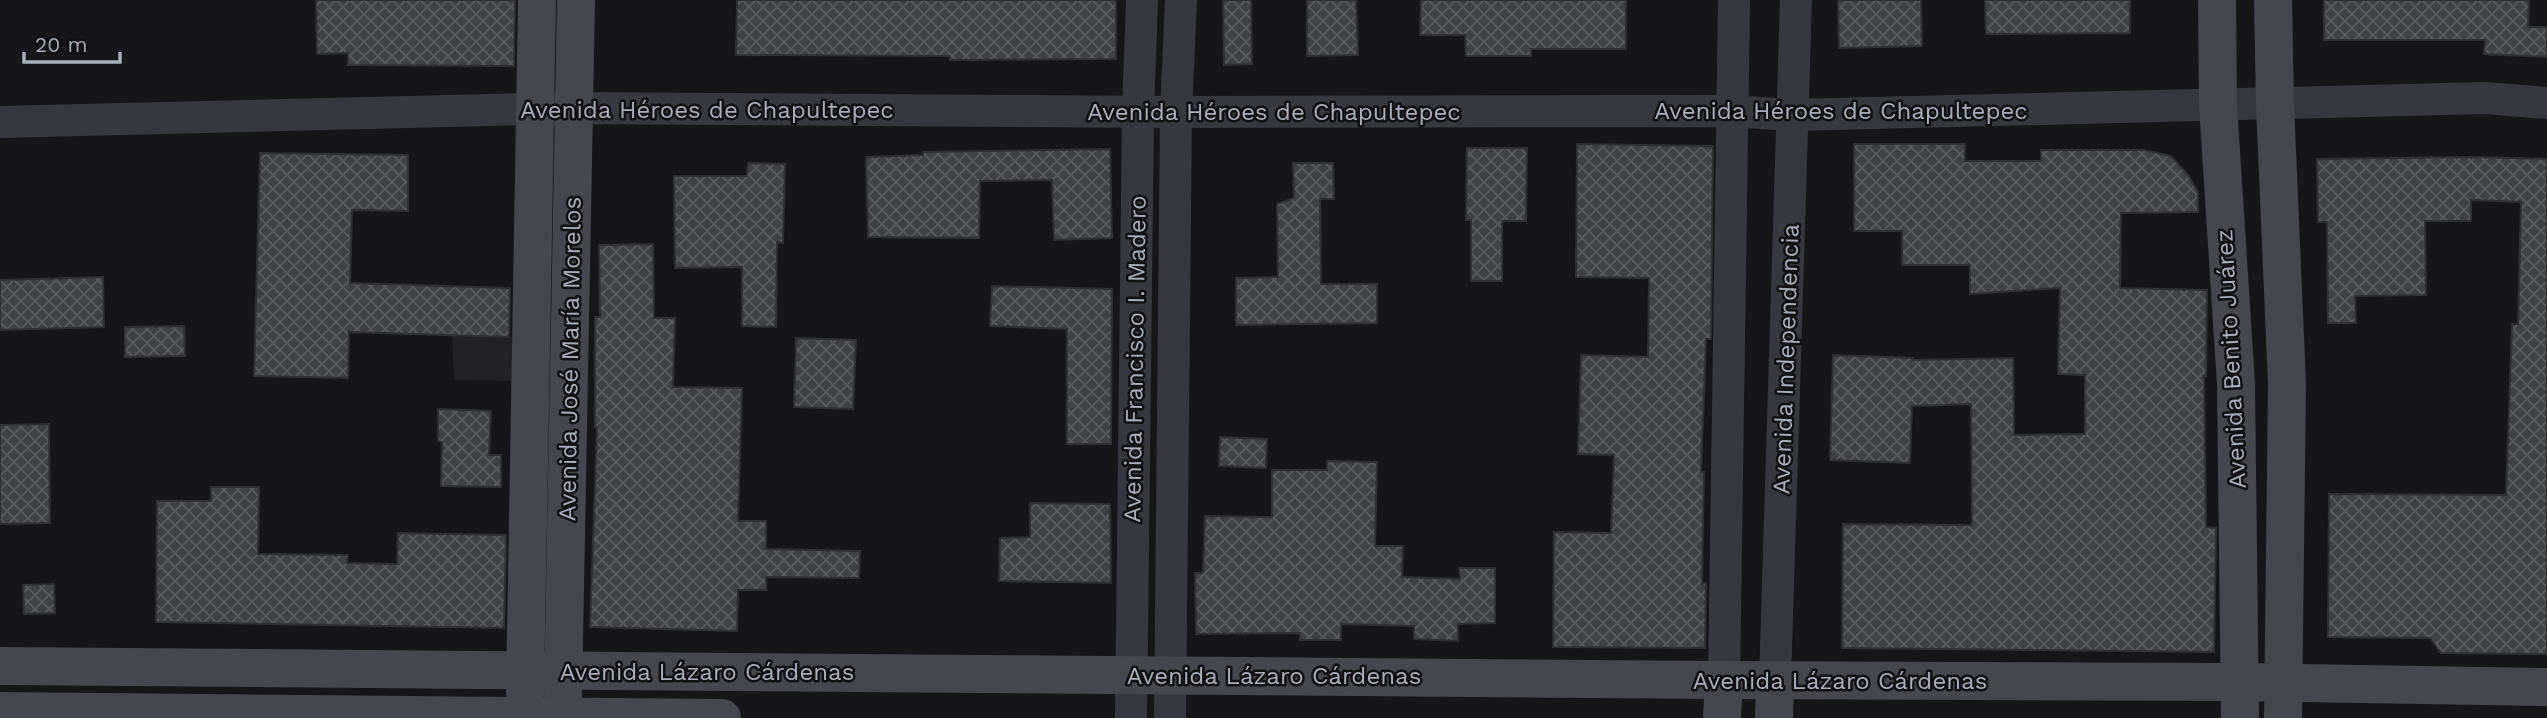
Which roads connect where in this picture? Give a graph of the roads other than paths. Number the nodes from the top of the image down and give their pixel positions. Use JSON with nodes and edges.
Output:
{"nodes":[{"id":1,"x":537,"y":0,"type":"edge"},
{"id":2,"x":576,"y":0,"type":"edge"},
{"id":3,"x":1143,"y":0,"type":"edge"},
{"id":4,"x":1181,"y":0,"type":"edge"},
{"id":5,"x":1734,"y":0,"type":"edge"},
{"id":6,"x":1796,"y":0,"type":"edge"},
{"id":7,"x":2217,"y":0,"type":"edge"},
{"id":8,"x":2273,"y":0,"type":"edge"},
{"id":9,"x":2547,"y":103,"type":"edge"},
{"id":10,"x":2275,"y":104,"type":"junction"},
{"id":11,"x":2218,"y":105,"type":"junction"},
{"id":12,"x":574,"y":108,"type":"junction"},
{"id":13,"x":535,"y":110,"type":"junction"},
{"id":14,"x":1731,"y":111,"type":"junction"},
{"id":15,"x":1138,"y":112,"type":"junction"},
{"id":16,"x":1176,"y":112,"type":"junction"},
{"id":17,"x":1793,"y":115,"type":"junction"},
{"id":18,"x":0,"y":122,"type":"edge"},
{"id":19,"x":2237,"y":446,"type":"junction"},
{"id":20,"x":2287,"y":446,"type":"junction"},
{"id":21,"x":0,"y":666,"type":"edge"},
{"id":22,"x":525,"y":670,"type":"junction"},
{"id":23,"x":564,"y":670,"type":"junction"},
{"id":24,"x":1131,"y":675,"type":"junction"},
{"id":25,"x":1171,"y":676,"type":"junction"},
{"id":26,"x":1724,"y":680,"type":"junction"},
{"id":27,"x":1775,"y":681,"type":"junction"},
{"id":28,"x":2547,"y":687,"type":"edge"},
{"id":29,"x":2240,"y":700,"type":"edge"},
{"id":30,"x":2283,"y":700,"type":"edge"},
{"id":31,"x":0,"y":711,"type":"edge"},
{"id":32,"x":524,"y":717,"type":"edge"},
{"id":33,"x":563,"y":717,"type":"edge"},
{"id":34,"x":722,"y":718,"type":"edge"},
{"id":35,"x":1131,"y":718,"type":"edge"},
{"id":36,"x":1170,"y":718,"type":"edge"},
{"id":37,"x":1722,"y":718,"type":"edge"},
{"id":38,"x":1774,"y":718,"type":"edge"}],
"edges":[{"from":1,"to":13,"type":"main road","name":"Avenida José María Morelos"},
{"from":2,"to":12,"type":"main road","name":"Avenida José María Morelos"},
{"from":3,"to":15,"type":"street","name":"Avenida Francisco I. Madero"},
{"from":4,"to":16,"type":"street","name":"Avenida Francisco I. Madero"},
{"from":5,"to":14,"type":"street"},
{"from":6,"to":17,"type":"street","name":"Avenida Independencia"},
{"from":7,"to":11,"type":"main road","name":"Avenida Benito Juárez"},
{"from":8,"to":10,"type":"main road","name":"Avenida Benito Juárez"},
{"from":9,"to":10,"type":"street","name":"Avenida Héroes de Chapultepec"},
{"from":10,"to":11,"type":"street","name":"Avenida Héroes de Chapultepec"},
{"from":10,"to":20,"type":"main road","name":"Avenida Benito Juárez"},
{"from":11,"to":17,"type":"street","name":"Avenida Héroes de Chapultepec"},
{"from":11,"to":19,"type":"main road","name":"Avenida Benito Juárez"},
{"from":12,"to":13,"type":"street","name":"Avenida Héroes de Chapultepec"},
{"from":12,"to":15,"type":"street","name":"Avenida Héroes de Chapultepec"},
{"from":12,"to":23,"type":"main road","name":"Avenida José María Morelos"},
{"from":13,"to":18,"type":"street","name":"Avenida Héroes de Chapultepec"},
{"from":13,"to":22,"type":"main road","name":"Avenida José María Morelos"},
{"from":14,"to":16,"type":"street","name":"Avenida Héroes de Chapultepec"},
{"from":14,"to":17,"type":"street","name":"Avenida Héroes de Chapultepec"},
{"from":14,"to":26,"type":"street"},
{"from":15,"to":16,"type":"street","name":"Avenida Héroes de Chapultepec"},
{"from":15,"to":24,"type":"street","name":"Avenida Francisco I. Madero"},
{"from":16,"to":25,"type":"street","name":"Avenida Francisco I. Madero"},
{"from":17,"to":27,"type":"street","name":"Avenida Independencia"},
{"from":19,"to":20,"type":"main road"},
{"from":19,"to":29,"type":"main road","name":"Avenida Benito Juárez"},
{"from":20,"to":30,"type":"main road","name":"Avenida Benito Juárez"},
{"from":21,"to":22,"type":"main road","name":"Avenida Lázaro Cárdenas"},
{"from":22,"to":23,"type":"main road","name":"Avenida Lázaro Cárdenas"},
{"from":22,"to":32,"type":"main road","name":"Avenida José María Morelos"},
{"from":23,"to":24,"type":"main road","name":"Avenida Lázaro Cárdenas"},
{"from":23,"to":33,"type":"main road","name":"Avenida José María Morelos"},
{"from":24,"to":25,"type":"main road","name":"Avenida Lázaro Cárdenas"},
{"from":24,"to":35,"type":"street","name":"Avenida Francisco I. Madero"},
{"from":25,"to":26,"type":"main road","name":"Avenida Lázaro Cárdenas"},
{"from":25,"to":36,"type":"street","name":"Avenida Francisco I. Madero"},
{"from":26,"to":27,"type":"main road","name":"Avenida Lázaro Cárdenas"},
{"from":26,"to":37,"type":"main road"},
{"from":27,"to":29,"type":"main road","name":"Avenida Lázaro Cárdenas"},
{"from":27,"to":38,"type":"main road","name":"Avenida Independencia"},
{"from":28,"to":30,"type":"main road","name":"Avenida Lázaro Cárdenas"},
{"from":29,"to":30,"type":"main road","name":"Avenida Lázaro Cárdenas"},
{"from":31,"to":32,"type":"main road","name":"Avenida Lázaro Cárdenas"},
{"from":32,"to":33,"type":"main road","name":"Avenida Lázaro Cárdenas"},
{"from":33,"to":34,"type":"main road","name":"Avenida Lázaro Cárdenas"}]}
